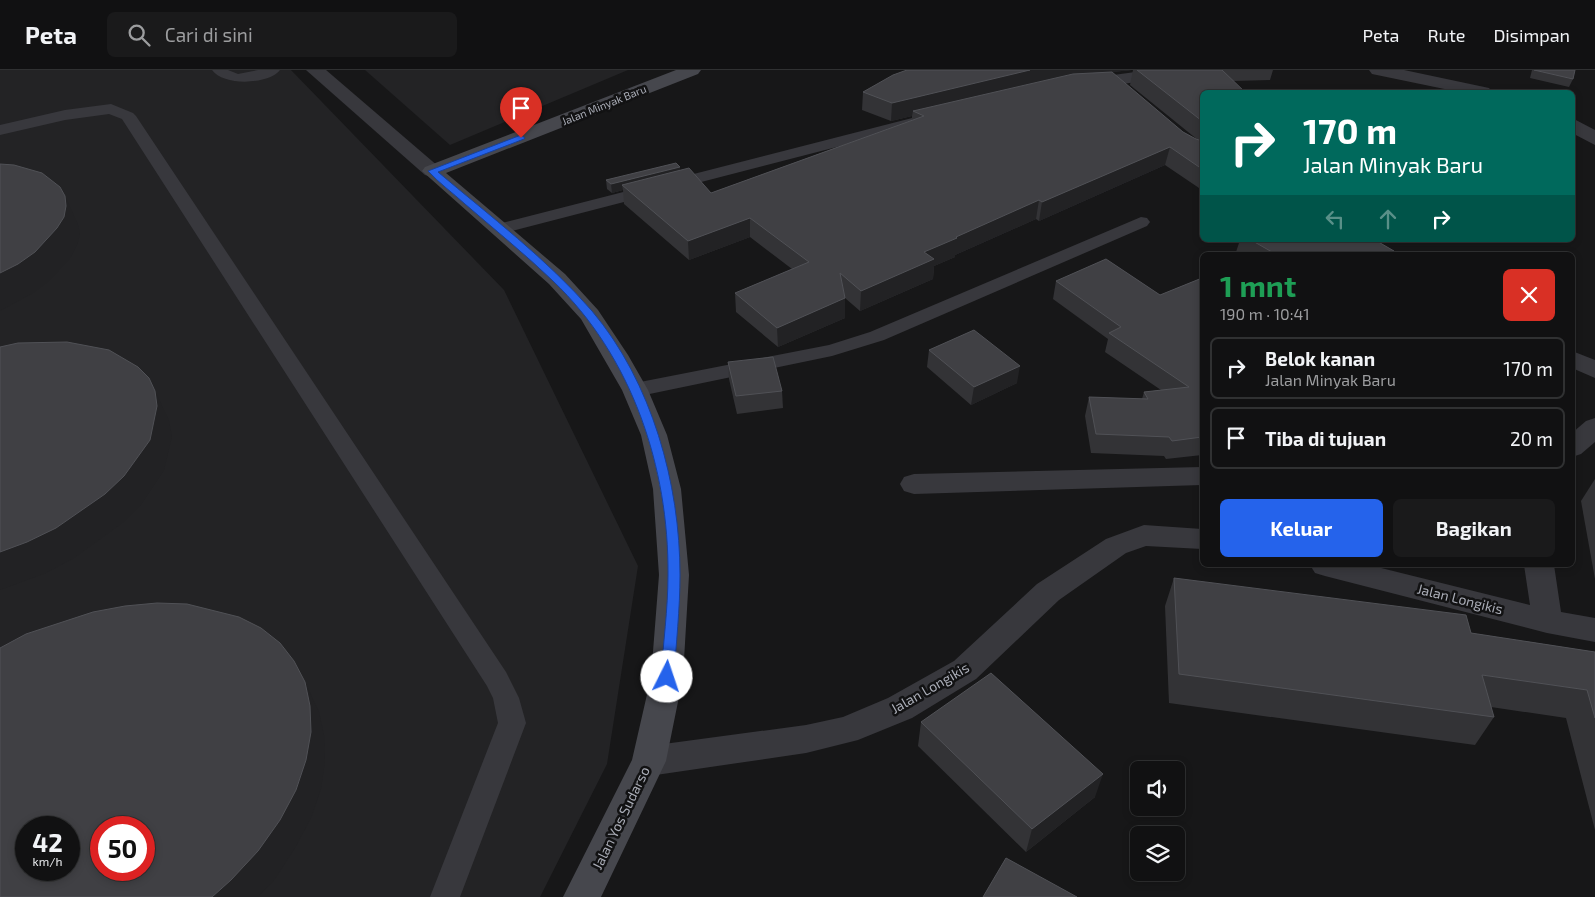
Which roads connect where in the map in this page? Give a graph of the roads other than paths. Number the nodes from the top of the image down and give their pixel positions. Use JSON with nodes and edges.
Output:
{"nodes":[{"id":1,"x":220,"y":70,"type":"edge"},
{"id":2,"x":273,"y":70,"type":"edge"},
{"id":3,"x":316,"y":70,"type":"edge"},
{"id":4,"x":692,"y":70,"type":"edge"},
{"id":5,"x":1378,"y":70,"type":"edge"},
{"id":6,"x":1174,"y":72,"type":"edge"},
{"id":7,"x":1096,"y":78,"type":"edge"},
{"id":8,"x":1474,"y":90,"type":"edge"},
{"id":9,"x":1129,"y":96,"type":"edge"},
{"id":10,"x":937,"y":117,"type":"edge"},
{"id":11,"x":1575,"y":126,"type":"edge"},
{"id":12,"x":0,"y":130,"type":"edge"},
{"id":13,"x":1595,"y":139,"type":"edge"},
{"id":14,"x":432,"y":171,"type":"junction"},
{"id":15,"x":1142,"y":222,"type":"dead end"},
{"id":16,"x":500,"y":229,"type":"junction"},
{"id":17,"x":1575,"y":360,"type":"edge"},
{"id":18,"x":1595,"y":370,"type":"edge"},
{"id":19,"x":636,"y":390,"type":"junction"},
{"id":20,"x":1595,"y":427,"type":"edge"},
{"id":21,"x":1575,"y":445,"type":"edge"},
{"id":22,"x":1200,"y":476,"type":"edge"},
{"id":23,"x":914,"y":484,"type":"dead end"},
{"id":24,"x":1200,"y":539,"type":"edge"},
{"id":25,"x":1333,"y":567,"type":"edge"},
{"id":26,"x":1540,"y":567,"type":"edge"},
{"id":27,"x":1547,"y":621,"type":"junction"},
{"id":28,"x":1595,"y":630,"type":"edge"},
{"id":29,"x":649,"y":761,"type":"junction"},
{"id":30,"x":445,"y":897,"type":"edge"},
{"id":31,"x":582,"y":897,"type":"edge"}],
"edges":[{"from":1,"to":2,"type":"lane"},
{"from":3,"to":14,"type":"street","name":"Jalan Yos Sudarso"},
{"from":4,"to":14,"type":"main road","name":"Jalan Minyak Baru"},
{"from":5,"to":8,"type":"street"},
{"from":6,"to":7,"type":"street"},
{"from":7,"to":9,"type":"street"},
{"from":10,"to":16,"type":"lane"},
{"from":11,"to":13,"type":"street"},
{"from":12,"to":30,"type":"lane"},
{"from":14,"to":16,"type":"main road","name":"Jalan Yos Sudarso"},
{"from":15,"to":19,"type":"lane"},
{"from":16,"to":19,"type":"main road","name":"Jalan Yos Sudarso"},
{"from":17,"to":18,"type":"street"},
{"from":19,"to":29,"type":"main road","name":"Jalan Yos Sudarso"},
{"from":20,"to":21,"type":"street"},
{"from":22,"to":23,"type":"street"},
{"from":24,"to":29,"type":"street","name":"Jalan Longikis"},
{"from":25,"to":27,"type":"street","name":"Jalan Longikis"},
{"from":26,"to":27,"type":"street"},
{"from":27,"to":28,"type":"street","name":"Jalan Longikis"},
{"from":29,"to":31,"type":"main road","name":"Jalan Yos Sudarso"}]}
